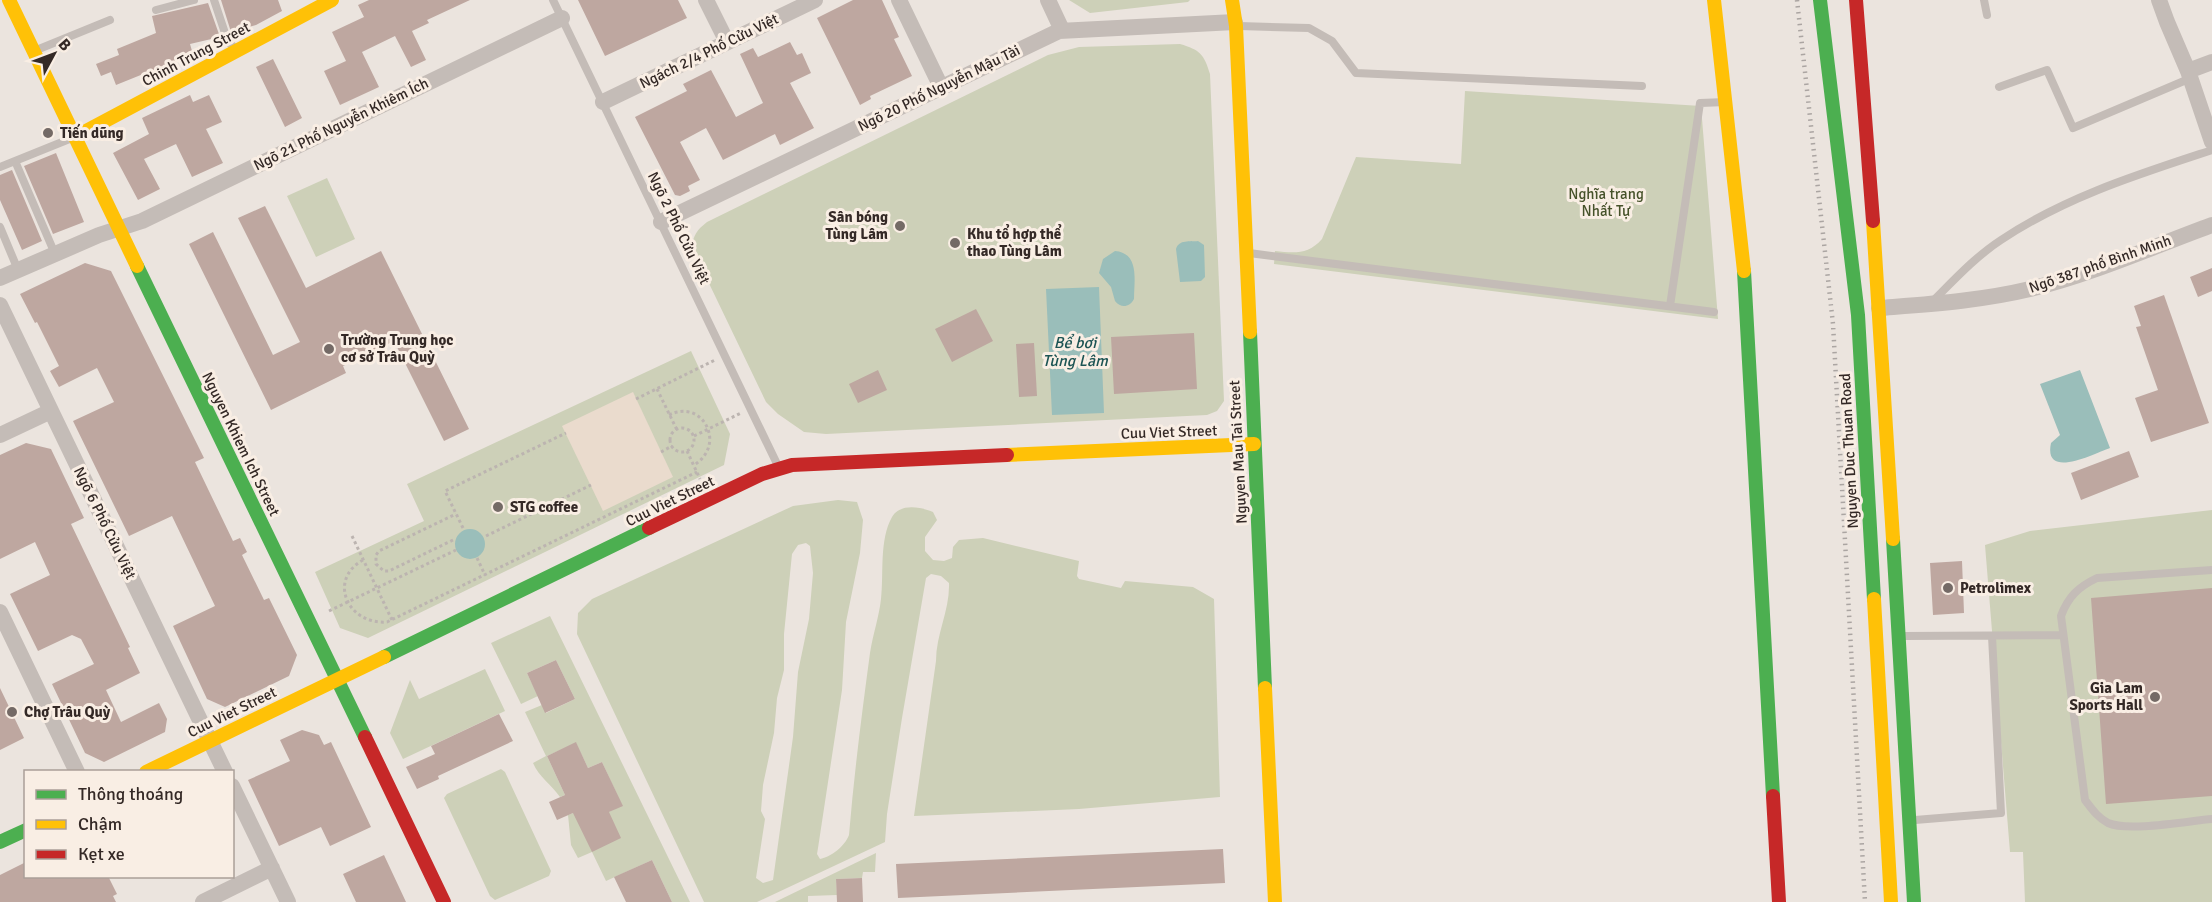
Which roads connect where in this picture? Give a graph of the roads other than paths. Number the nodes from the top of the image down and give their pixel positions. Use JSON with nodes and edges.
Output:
{"nodes":[{"id":1,"x":9,"y":0,"type":"edge"},
{"id":2,"x":194,"y":0,"type":"edge"},
{"id":3,"x":214,"y":0,"type":"edge"},
{"id":4,"x":332,"y":0,"type":"edge"},
{"id":5,"x":553,"y":0,"type":"edge"},
{"id":6,"x":706,"y":0,"type":"edge"},
{"id":7,"x":815,"y":0,"type":"edge"},
{"id":8,"x":899,"y":0,"type":"edge"},
{"id":9,"x":1048,"y":0,"type":"edge"},
{"id":10,"x":1232,"y":0,"type":"edge"},
{"id":11,"x":1714,"y":0,"type":"edge"},
{"id":12,"x":1820,"y":0,"type":"edge"},
{"id":13,"x":1856,"y":0,"type":"edge"},
{"id":14,"x":1984,"y":0,"type":"edge"},
{"id":15,"x":2159,"y":0,"type":"edge"},
{"id":16,"x":156,"y":10,"type":"dead end"},
{"id":17,"x":1987,"y":15,"type":"dead end"},
{"id":18,"x":562,"y":18,"type":"junction"},
{"id":19,"x":110,"y":20,"type":"dead end"},
{"id":20,"x":1235,"y":24,"type":"junction"},
{"id":21,"x":1062,"y":30,"type":"junction"},
{"id":22,"x":727,"y":42,"type":"junction"},
{"id":23,"x":237,"y":50,"type":"junction"},
{"id":24,"x":34,"y":51,"type":"junction"},
{"id":25,"x":2212,"y":62,"type":"edge"},
{"id":26,"x":2190,"y":74,"type":"junction"},
{"id":27,"x":1642,"y":86,"type":"dead end"},
{"id":28,"x":941,"y":87,"type":"junction"},
{"id":29,"x":1999,"y":87,"type":"dead end"},
{"id":30,"x":603,"y":102,"type":"junction"},
{"id":31,"x":1727,"y":102,"type":"junction"},
{"id":32,"x":75,"y":137,"type":"junction"},
{"id":33,"x":2212,"y":142,"type":"edge"},
{"id":34,"x":2212,"y":150,"type":"edge"},
{"id":35,"x":15,"y":161,"type":"junction"},
{"id":36,"x":0,"y":167,"type":"edge"},
{"id":37,"x":661,"y":222,"type":"junction"},
{"id":38,"x":2212,"y":225,"type":"edge"},
{"id":39,"x":0,"y":227,"type":"edge"},
{"id":40,"x":119,"y":228,"type":"junction"},
{"id":41,"x":1246,"y":252,"type":"junction"},
{"id":42,"x":55,"y":254,"type":"junction"},
{"id":43,"x":18,"y":270,"type":"junction"},
{"id":44,"x":0,"y":278,"type":"edge"},
{"id":45,"x":1930,"y":304,"type":"junction"},
{"id":46,"x":0,"y":305,"type":"edge"},
{"id":47,"x":1670,"y":306,"type":"junction"},
{"id":48,"x":1879,"y":308,"type":"junction"},
{"id":49,"x":1714,"y":312,"type":"dead end"},
{"id":50,"x":51,"y":411,"type":"junction"},
{"id":51,"x":0,"y":435,"type":"edge"},
{"id":52,"x":1254,"y":444,"type":"junction"},
{"id":53,"x":780,"y":468,"type":"junction"},
{"id":54,"x":2212,"y":570,"type":"edge"},
{"id":55,"x":1897,"y":605,"type":"junction"},
{"id":56,"x":1874,"y":606,"type":"junction"},
{"id":57,"x":0,"y":612,"type":"edge"},
{"id":58,"x":2062,"y":635,"type":"junction"},
{"id":59,"x":1898,"y":636,"type":"junction"},
{"id":60,"x":1992,"y":636,"type":"junction"},
{"id":61,"x":337,"y":680,"type":"junction"},
{"id":62,"x":210,"y":741,"type":"junction"},
{"id":63,"x":77,"y":770,"type":"edge"},
{"id":64,"x":149,"y":770,"type":"edge"},
{"id":65,"x":224,"y":770,"type":"edge"},
{"id":66,"x":234,"y":790,"type":"edge"},
{"id":67,"x":2212,"y":819,"type":"edge"},
{"id":68,"x":1909,"y":821,"type":"junction"},
{"id":69,"x":24,"y":831,"type":"edge"},
{"id":70,"x":0,"y":842,"type":"edge"},
{"id":71,"x":272,"y":868,"type":"junction"},
{"id":72,"x":203,"y":902,"type":"edge"},
{"id":73,"x":288,"y":902,"type":"edge"},
{"id":74,"x":444,"y":902,"type":"edge"},
{"id":75,"x":1275,"y":902,"type":"edge"},
{"id":76,"x":1779,"y":902,"type":"edge"},
{"id":77,"x":1890,"y":902,"type":"edge"},
{"id":78,"x":1914,"y":902,"type":"edge"}],
"edges":[{"from":1,"to":24,"type":"main road","name":"Nguyen Khiem Ich Street"},
{"from":2,"to":16,"type":"lane"},
{"from":3,"to":23,"type":"lane"},
{"from":4,"to":23,"type":"main road","name":"Chinh Trung Street"},
{"from":5,"to":18,"type":"lane","name":"Ngõ 2 Phố Cửu Việt"},
{"from":6,"to":22,"type":"street"},
{"from":7,"to":22,"type":"street","name":"Ngách 2/4 Phố Cửu Việt"},
{"from":8,"to":28,"type":"street"},
{"from":9,"to":21,"type":"street"},
{"from":10,"to":20,"type":"main road","name":"Nguyen Mau Tai Street"},
{"from":11,"to":31,"type":"main road"},
{"from":12,"to":56,"type":"main road","name":"Nguyen Duc Thuan Road"},
{"from":13,"to":48,"type":"main road"},
{"from":14,"to":17,"type":"lane"},
{"from":15,"to":26,"type":"street"},
{"from":18,"to":30,"type":"lane","name":"Ngõ 2 Phố Cửu Việt"},
{"from":18,"to":40,"type":"street","name":"Ngõ 21 Phố Nguyễn Khiêm Ích"},
{"from":19,"to":24,"type":"lane"},
{"from":20,"to":21,"type":"street","name":"Ngõ 20 Phố Nguyễn Mậu Tài"},
{"from":20,"to":27,"type":"lane"},
{"from":20,"to":41,"type":"main road","name":"Nguyen Mau Tai Street"},
{"from":21,"to":28,"type":"street","name":"Ngõ 20 Phố Nguyễn Mậu Tài"},
{"from":22,"to":30,"type":"street","name":"Ngách 2/4 Phố Cửu Việt"},
{"from":23,"to":32,"type":"main road","name":"Chinh Trung Street"},
{"from":24,"to":32,"type":"main road","name":"Nguyen Khiem Ich Street"},
{"from":25,"to":26,"type":"street"},
{"from":26,"to":29,"type":"lane"},
{"from":26,"to":33,"type":"street"},
{"from":28,"to":37,"type":"street","name":"Ngõ 20 Phố Nguyễn Mậu Tài"},
{"from":30,"to":37,"type":"lane","name":"Ngõ 2 Phố Cửu Việt"},
{"from":31,"to":47,"type":"lane"},
{"from":31,"to":76,"type":"main road"},
{"from":32,"to":35,"type":"lane"},
{"from":32,"to":40,"type":"main road","name":"Nguyen Khiem Ich Street"},
{"from":34,"to":45,"type":"lane"},
{"from":35,"to":36,"type":"lane"},
{"from":35,"to":42,"type":"lane"},
{"from":37,"to":53,"type":"lane","name":"Ngõ 2 Phố Cửu Việt"},
{"from":38,"to":45,"type":"street","name":"Ngõ 387 phố Bình Minh"},
{"from":39,"to":43,"type":"lane"},
{"from":40,"to":42,"type":"street","name":"Ngõ 21 Phố Nguyễn Khiêm Ích"},
{"from":40,"to":61,"type":"main road","name":"Nguyen Khiem Ich Street"},
{"from":41,"to":47,"type":"lane"},
{"from":41,"to":52,"type":"main road","name":"Nguyen Mau Tai Street"},
{"from":42,"to":43,"type":"street","name":"Ngõ 21 Phố Nguyễn Khiêm Ích"},
{"from":43,"to":44,"type":"street","name":"Ngõ 21 Phố Nguyễn Khiêm Ích"},
{"from":45,"to":48,"type":"street","name":"Ngõ 387 phố Bình Minh"},
{"from":46,"to":50,"type":"street","name":"Ngõ 6 Phố Cửu Việt"},
{"from":47,"to":49,"type":"lane"},
{"from":48,"to":55,"type":"main road"},
{"from":50,"to":51,"type":"street"},
{"from":50,"to":62,"type":"street","name":"Ngõ 6 Phố Cửu Việt"},
{"from":52,"to":53,"type":"main road","name":"Cuu Viet Street"},
{"from":52,"to":75,"type":"main road","name":"Nguyen Mau Tai Street"},
{"from":53,"to":61,"type":"main road","name":"Cuu Viet Street"},
{"from":54,"to":58,"type":"lane"},
{"from":55,"to":56,"type":"main road"},
{"from":55,"to":59,"type":"main road"},
{"from":56,"to":77,"type":"main road","name":"Nguyen Duc Thuan Road"},
{"from":57,"to":63,"type":"street"},
{"from":58,"to":60,"type":"lane"},
{"from":58,"to":67,"type":"lane"},
{"from":59,"to":60,"type":"lane"},
{"from":59,"to":68,"type":"main road"},
{"from":60,"to":68,"type":"lane"},
{"from":61,"to":62,"type":"main road","name":"Cuu Viet Street"},
{"from":61,"to":74,"type":"main road","name":"Nguyen Khiem Ich Street"},
{"from":62,"to":64,"type":"main road","name":"Cuu Viet Street"},
{"from":62,"to":65,"type":"street","name":"Ngõ 6 Phố Cửu Việt"},
{"from":66,"to":71,"type":"street"},
{"from":68,"to":78,"type":"main road"},
{"from":69,"to":70,"type":"main road"},
{"from":71,"to":72,"type":"street"},
{"from":71,"to":73,"type":"street"}]}
